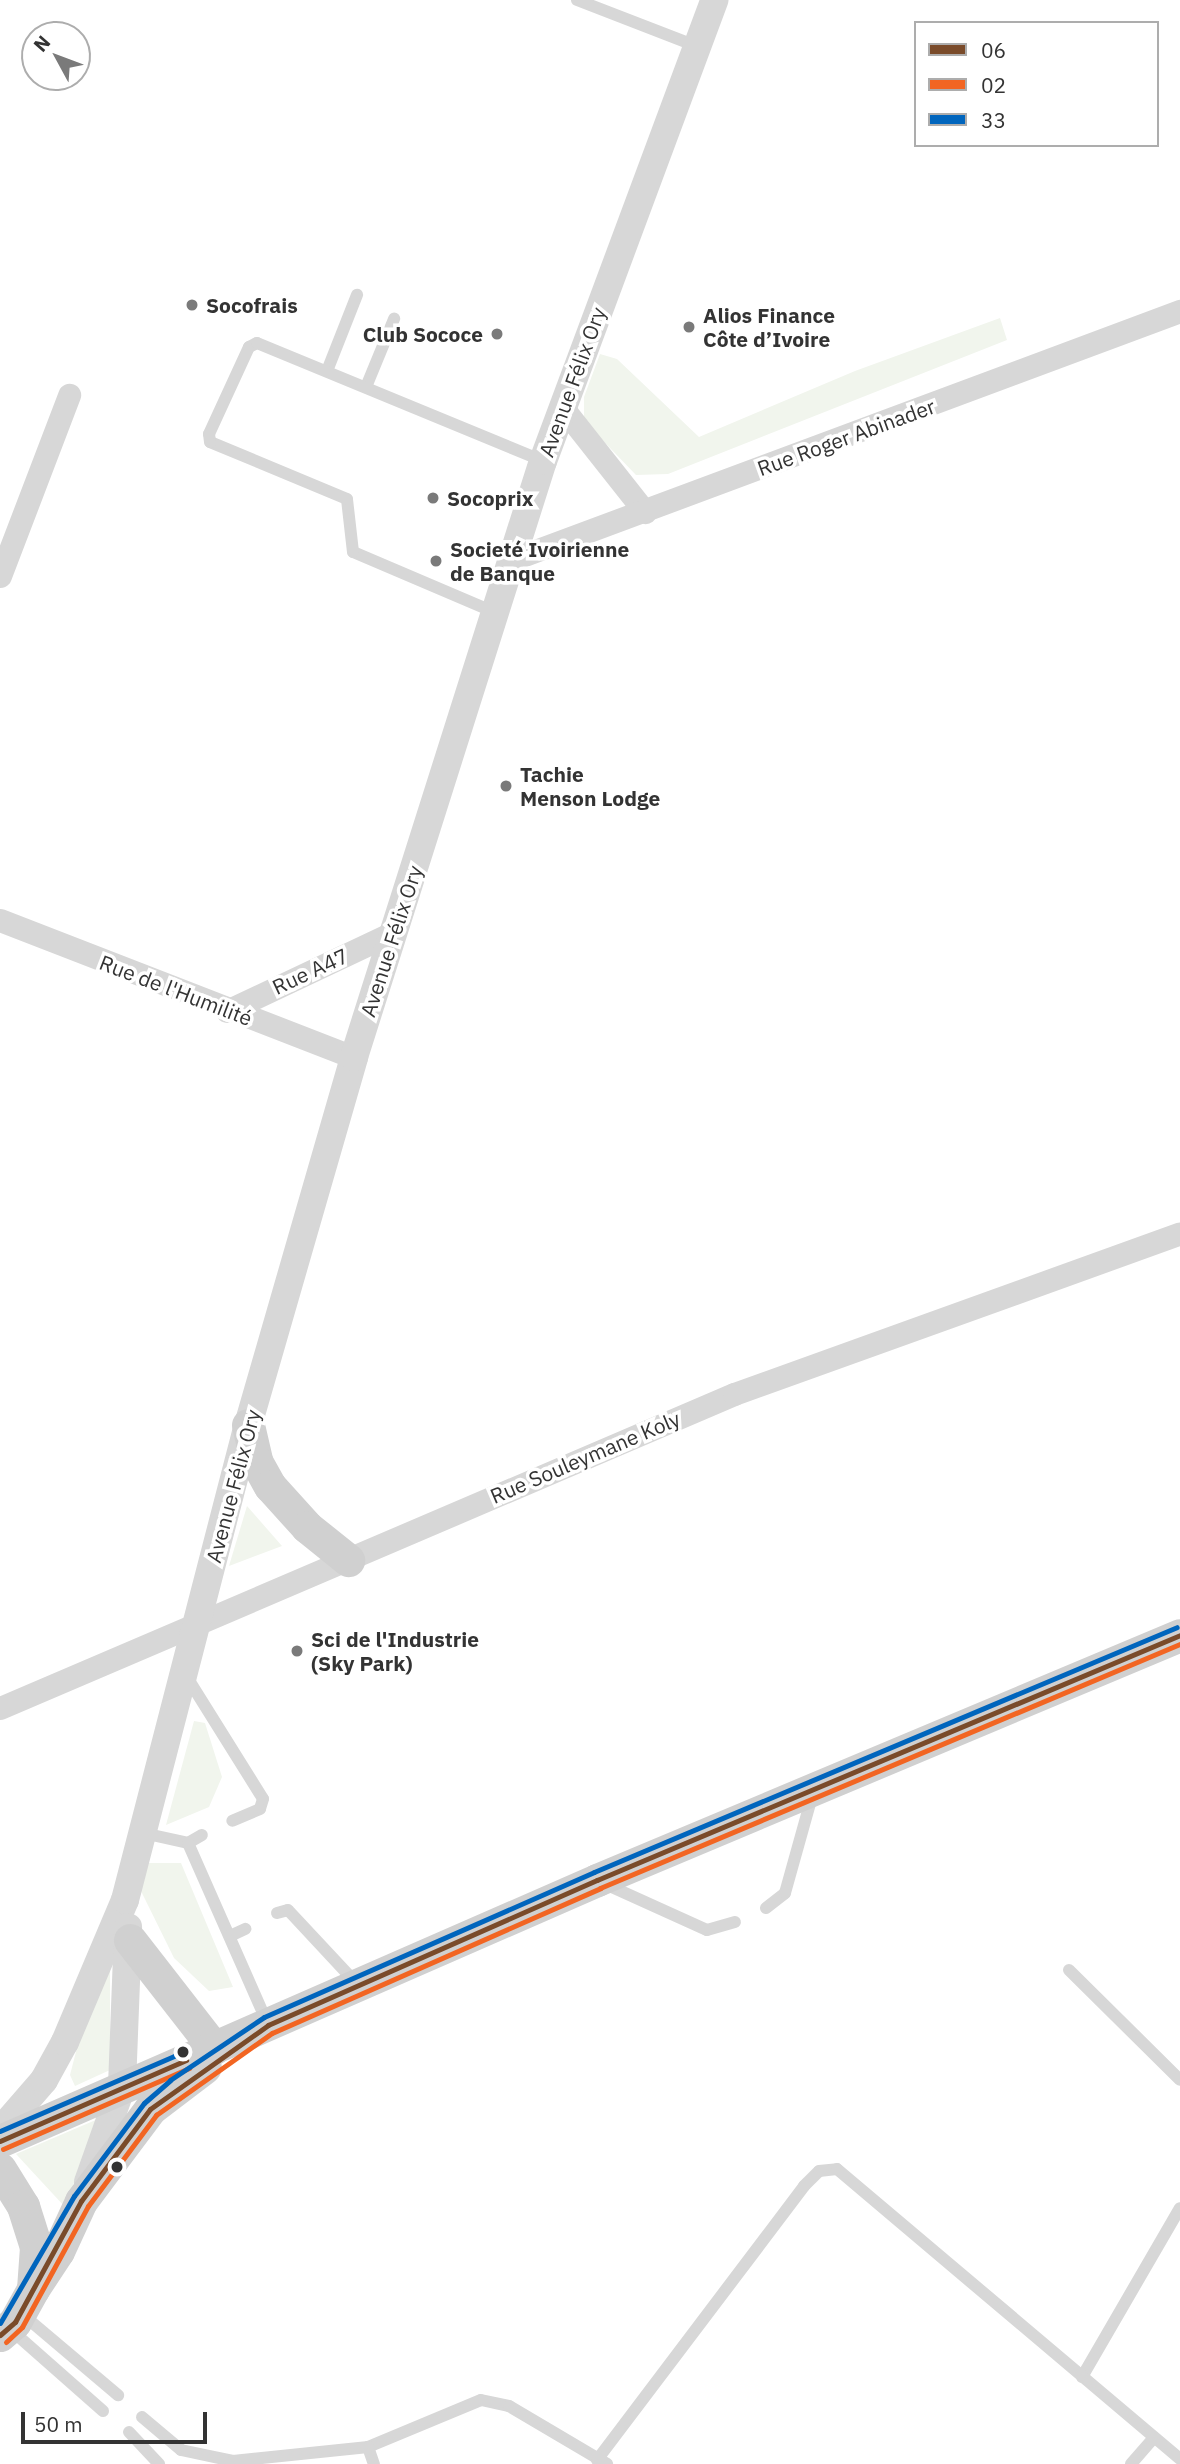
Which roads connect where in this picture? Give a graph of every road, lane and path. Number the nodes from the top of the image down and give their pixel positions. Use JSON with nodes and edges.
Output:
{"nodes":[{"id":1,"x":577,"y":0,"type":"edge"},
{"id":2,"x":714,"y":0,"type":"edge"},
{"id":3,"x":696,"y":46,"type":"junction"},
{"id":4,"x":357,"y":295,"type":"dead end"},
{"id":5,"x":1180,"y":311,"type":"edge"},
{"id":6,"x":394,"y":319,"type":"dead end"},
{"id":7,"x":327,"y":371,"type":"junction"},
{"id":8,"x":366,"y":387,"type":"junction"},
{"id":9,"x":69,"y":395,"type":"dead end"},
{"id":10,"x":562,"y":407,"type":"junction"},
{"id":11,"x":543,"y":461,"type":"junction"},
{"id":12,"x":645,"y":512,"type":"junction"},
{"id":13,"x":511,"y":559,"type":"junction"},
{"id":14,"x":0,"y":576,"type":"edge"},
{"id":15,"x":494,"y":612,"type":"junction"},
{"id":16,"x":0,"y":920,"type":"edge"},
{"id":17,"x":394,"y":932,"type":"junction"},
{"id":18,"x":227,"y":1011,"type":"junction"},
{"id":19,"x":354,"y":1057,"type":"junction"},
{"id":20,"x":1180,"y":1233,"type":"edge"},
{"id":21,"x":248,"y":1424,"type":"junction"},
{"id":22,"x":348,"y":1560,"type":"junction"},
{"id":23,"x":195,"y":1628,"type":"junction"},
{"id":24,"x":1180,"y":1635,"type":"edge"},
{"id":25,"x":183,"y":1672,"type":"junction"},
{"id":26,"x":0,"y":1708,"type":"edge"},
{"id":27,"x":814,"y":1789,"type":"junction"},
{"id":28,"x":232,"y":1821,"type":"dead end"},
{"id":29,"x":142,"y":1833,"type":"junction"},
{"id":30,"x":202,"y":1835,"type":"dead end"},
{"id":31,"x":188,"y":1843,"type":"junction"},
{"id":32,"x":597,"y":1880,"type":"junction"},
{"id":33,"x":125,"y":1900,"type":"junction"},
{"id":34,"x":766,"y":1908,"type":"dead end"},
{"id":35,"x":277,"y":1913,"type":"dead end"},
{"id":36,"x":735,"y":1922,"type":"dead end"},
{"id":37,"x":245,"y":1929,"type":"dead end"},
{"id":38,"x":230,"y":1936,"type":"junction"},
{"id":39,"x":130,"y":1940,"type":"junction"},
{"id":40,"x":1069,"y":1970,"type":"dead end"},
{"id":41,"x":358,"y":1985,"type":"junction"},
{"id":42,"x":268,"y":2025,"type":"junction"},
{"id":43,"x":214,"y":2048,"type":"junction"},
{"id":44,"x":1180,"y":2080,"type":"edge"},
{"id":45,"x":122,"y":2085,"type":"junction"},
{"id":46,"x":0,"y":2131,"type":"edge"},
{"id":47,"x":0,"y":2141,"type":"edge"},
{"id":48,"x":0,"y":2169,"type":"edge"},
{"id":49,"x":82,"y":2201,"type":"junction"},
{"id":50,"x":1180,"y":2208,"type":"edge"},
{"id":51,"x":16,"y":2316,"type":"edge"},
{"id":52,"x":1082,"y":2377,"type":"junction"},
{"id":53,"x":118,"y":2395,"type":"dead end"},
{"id":54,"x":103,"y":2410,"type":"dead end"},
{"id":55,"x":142,"y":2417,"type":"dead end"},
{"id":56,"x":129,"y":2432,"type":"dead end"},
{"id":57,"x":1154,"y":2438,"type":"junction"},
{"id":58,"x":368,"y":2447,"type":"junction"},
{"id":59,"x":1180,"y":2459,"type":"edge"},
{"id":60,"x":602,"y":2462,"type":"edge"},
{"id":61,"x":159,"y":2464,"type":"edge"},
{"id":62,"x":374,"y":2464,"type":"edge"},
{"id":63,"x":1131,"y":2464,"type":"edge"}],
"edges":[{"from":1,"to":3,"type":"lane"},
{"from":2,"to":3,"type":"street","name":"Avenue Félix Ory"},
{"from":3,"to":10,"type":"street","name":"Avenue Félix Ory"},
{"from":4,"to":7,"type":"lane"},
{"from":5,"to":12,"type":"street","name":"Rue Roger Abinader"},
{"from":6,"to":8,"type":"lane"},
{"from":7,"to":8,"type":"lane"},
{"from":7,"to":15,"type":"lane"},
{"from":8,"to":11,"type":"lane"},
{"from":9,"to":14,"type":"street"},
{"from":10,"to":11,"type":"street","name":"Avenue Félix Ory"},
{"from":10,"to":12,"type":"street"},
{"from":11,"to":13,"type":"street","name":"Avenue Félix Ory"},
{"from":12,"to":13,"type":"street","name":"Rue Roger Abinader"},
{"from":13,"to":15,"type":"street","name":"Avenue Félix Ory"},
{"from":15,"to":17,"type":"street","name":"Avenue Félix Ory"},
{"from":16,"to":18,"type":"street","name":"Rue de l'Humilité"},
{"from":17,"to":18,"type":"street","name":"Rue A47"},
{"from":17,"to":19,"type":"street","name":"Avenue Félix Ory"},
{"from":18,"to":19,"type":"street","name":"Rue de l'Humilité"},
{"from":19,"to":21,"type":"street","name":"Avenue Félix Ory"},
{"from":20,"to":22,"type":"street","name":"Rue Souleymane Koly"},
{"from":21,"to":22,"type":"main road"},
{"from":21,"to":23,"type":"street","name":"Avenue Félix Ory"},
{"from":22,"to":23,"type":"street","name":"Rue Souleymane Koly"},
{"from":23,"to":25,"type":"street","name":"Avenue Félix Ory"},
{"from":23,"to":26,"type":"street","name":"Rue Souleymane Koly"},
{"from":24,"to":27,"type":"main road"},
{"from":25,"to":28,"type":"lane"},
{"from":25,"to":29,"type":"street","name":"Avenue Félix Ory"},
{"from":27,"to":32,"type":"main road"},
{"from":27,"to":34,"type":"lane"},
{"from":29,"to":31,"type":"lane"},
{"from":29,"to":33,"type":"street","name":"Avenue Félix Ory"},
{"from":30,"to":31,"type":"lane"},
{"from":31,"to":38,"type":"lane"},
{"from":32,"to":36,"type":"lane"},
{"from":32,"to":41,"type":"main road"},
{"from":33,"to":39,"type":"street","name":"Avenue Félix Ory"},
{"from":33,"to":46,"type":"street","name":"Avenue Félix Ory"},
{"from":35,"to":41,"type":"lane"},
{"from":37,"to":38,"type":"lane"},
{"from":38,"to":42,"type":"lane"},
{"from":39,"to":43,"type":"main road"},
{"from":39,"to":45,"type":"street","name":"Avenue Félix Ory"},
{"from":40,"to":44,"type":"lane"},
{"from":41,"to":42,"type":"main road"},
{"from":42,"to":43,"type":"main road"},
{"from":42,"to":49,"type":"main road"},
{"from":43,"to":45,"type":"main road"},
{"from":45,"to":47,"type":"main road"},
{"from":45,"to":49,"type":"street","name":"Avenue Félix Ory"},
{"from":48,"to":51,"type":"main road"},
{"from":49,"to":51,"type":"main road"},
{"from":50,"to":52,"type":"lane"},
{"from":51,"to":53,"type":"lane"},
{"from":51,"to":54,"type":"lane"},
{"from":52,"to":57,"type":"lane"},
{"from":52,"to":60,"type":"lane"},
{"from":55,"to":58,"type":"lane"},
{"from":56,"to":61,"type":"lane"},
{"from":57,"to":59,"type":"lane"},
{"from":57,"to":63,"type":"lane"},
{"from":58,"to":60,"type":"lane"},
{"from":58,"to":62,"type":"lane"}]}
